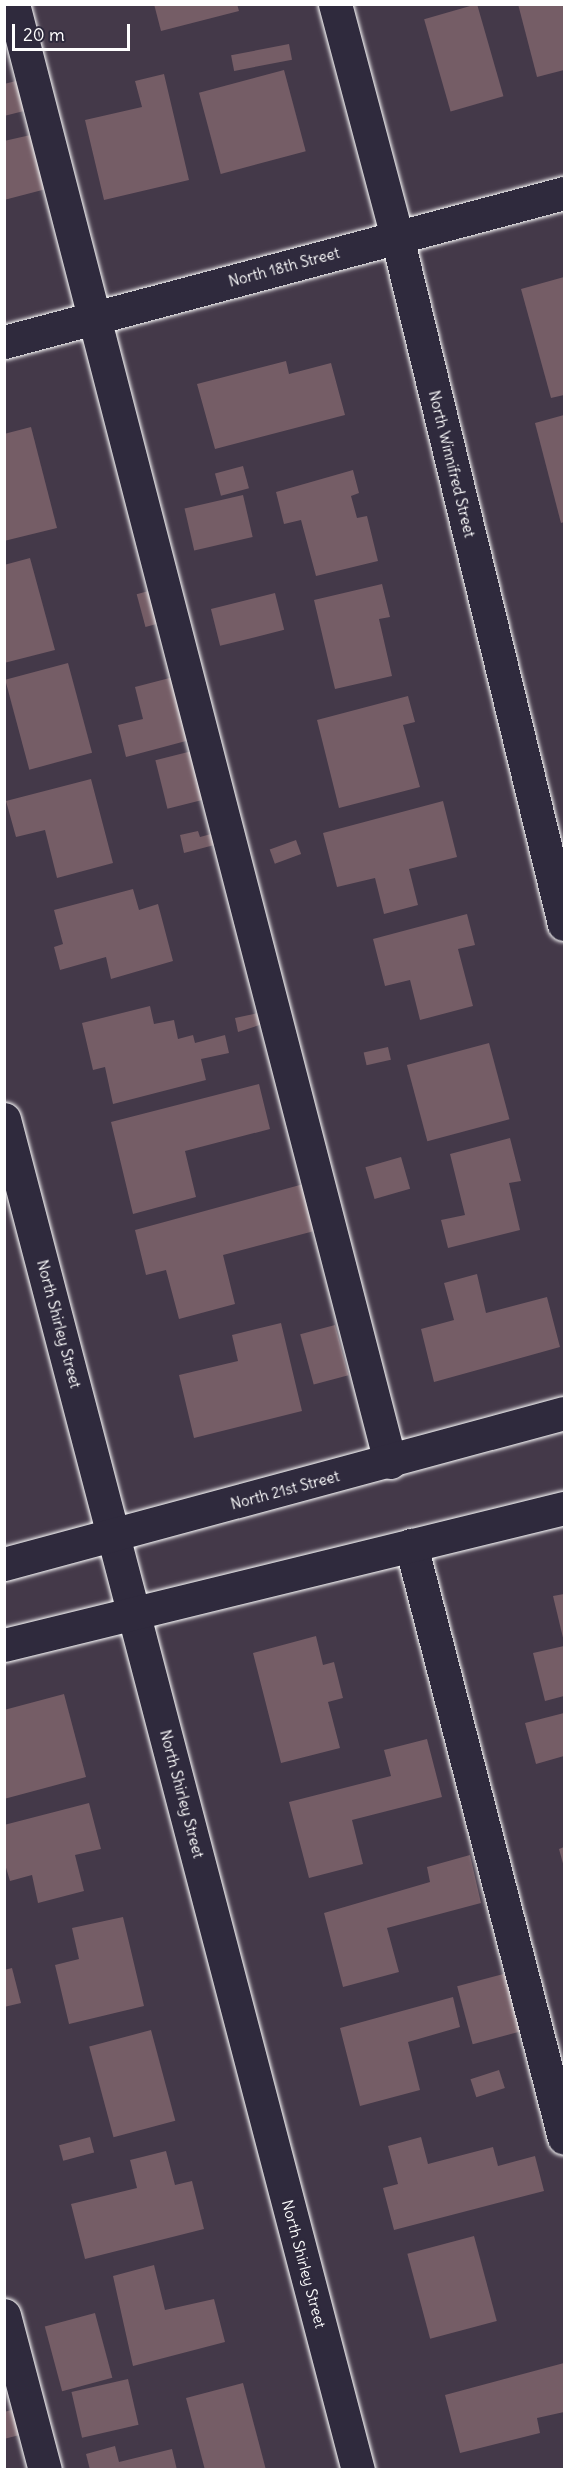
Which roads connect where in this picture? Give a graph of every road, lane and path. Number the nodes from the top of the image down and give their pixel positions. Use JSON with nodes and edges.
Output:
{"nodes":[{"id":1,"x":13,"y":4,"type":"edge"},
{"id":2,"x":335,"y":4,"type":"edge"},
{"id":3,"x":564,"y":193,"type":"edge"},
{"id":4,"x":397,"y":237,"type":"junction"},
{"id":5,"x":94,"y":318,"type":"junction"},
{"id":6,"x":4,"y":342,"type":"edge"},
{"id":7,"x":564,"y":924,"type":"edge"},
{"id":8,"x":4,"y":1119,"type":"edge"},
{"id":9,"x":564,"y":1413,"type":"edge"},
{"id":10,"x":390,"y":1462,"type":"junction"},
{"id":11,"x":564,"y":1508,"type":"edge"},
{"id":12,"x":114,"y":1536,"type":"junction"},
{"id":13,"x":411,"y":1545,"type":"junction"},
{"id":14,"x":4,"y":1564,"type":"edge"},
{"id":15,"x":135,"y":1613,"type":"junction"},
{"id":16,"x":4,"y":1645,"type":"edge"},
{"id":17,"x":564,"y":2138,"type":"edge"},
{"id":18,"x":4,"y":2315,"type":"edge"},
{"id":19,"x":45,"y":2469,"type":"edge"},
{"id":20,"x":358,"y":2469,"type":"edge"}],
"edges":[{"from":1,"to":5,"type":"street"},
{"from":2,"to":4,"type":"street","name":"North Winnifred Street"},
{"from":3,"to":4,"type":"street","name":"North 18th Street"},
{"from":4,"to":5,"type":"street","name":"North 18th Street"},
{"from":4,"to":7,"type":"street","name":"North Winnifred Street"},
{"from":5,"to":6,"type":"street","name":"North 18th Street"},
{"from":5,"to":10,"type":"street"},
{"from":8,"to":12,"type":"street","name":"North Shirley Street"},
{"from":9,"to":10,"type":"street","name":"North 21st Street"},
{"from":10,"to":12,"type":"street","name":"North 21st Street"},
{"from":11,"to":13,"type":"street"},
{"from":12,"to":14,"type":"street","name":"North 21st Street"},
{"from":12,"to":15,"type":"street","name":"North Shirley Street"},
{"from":13,"to":15,"type":"street"},
{"from":13,"to":17,"type":"street"},
{"from":15,"to":16,"type":"street"},
{"from":15,"to":20,"type":"street","name":"North Shirley Street"},
{"from":18,"to":19,"type":"street"}]}
